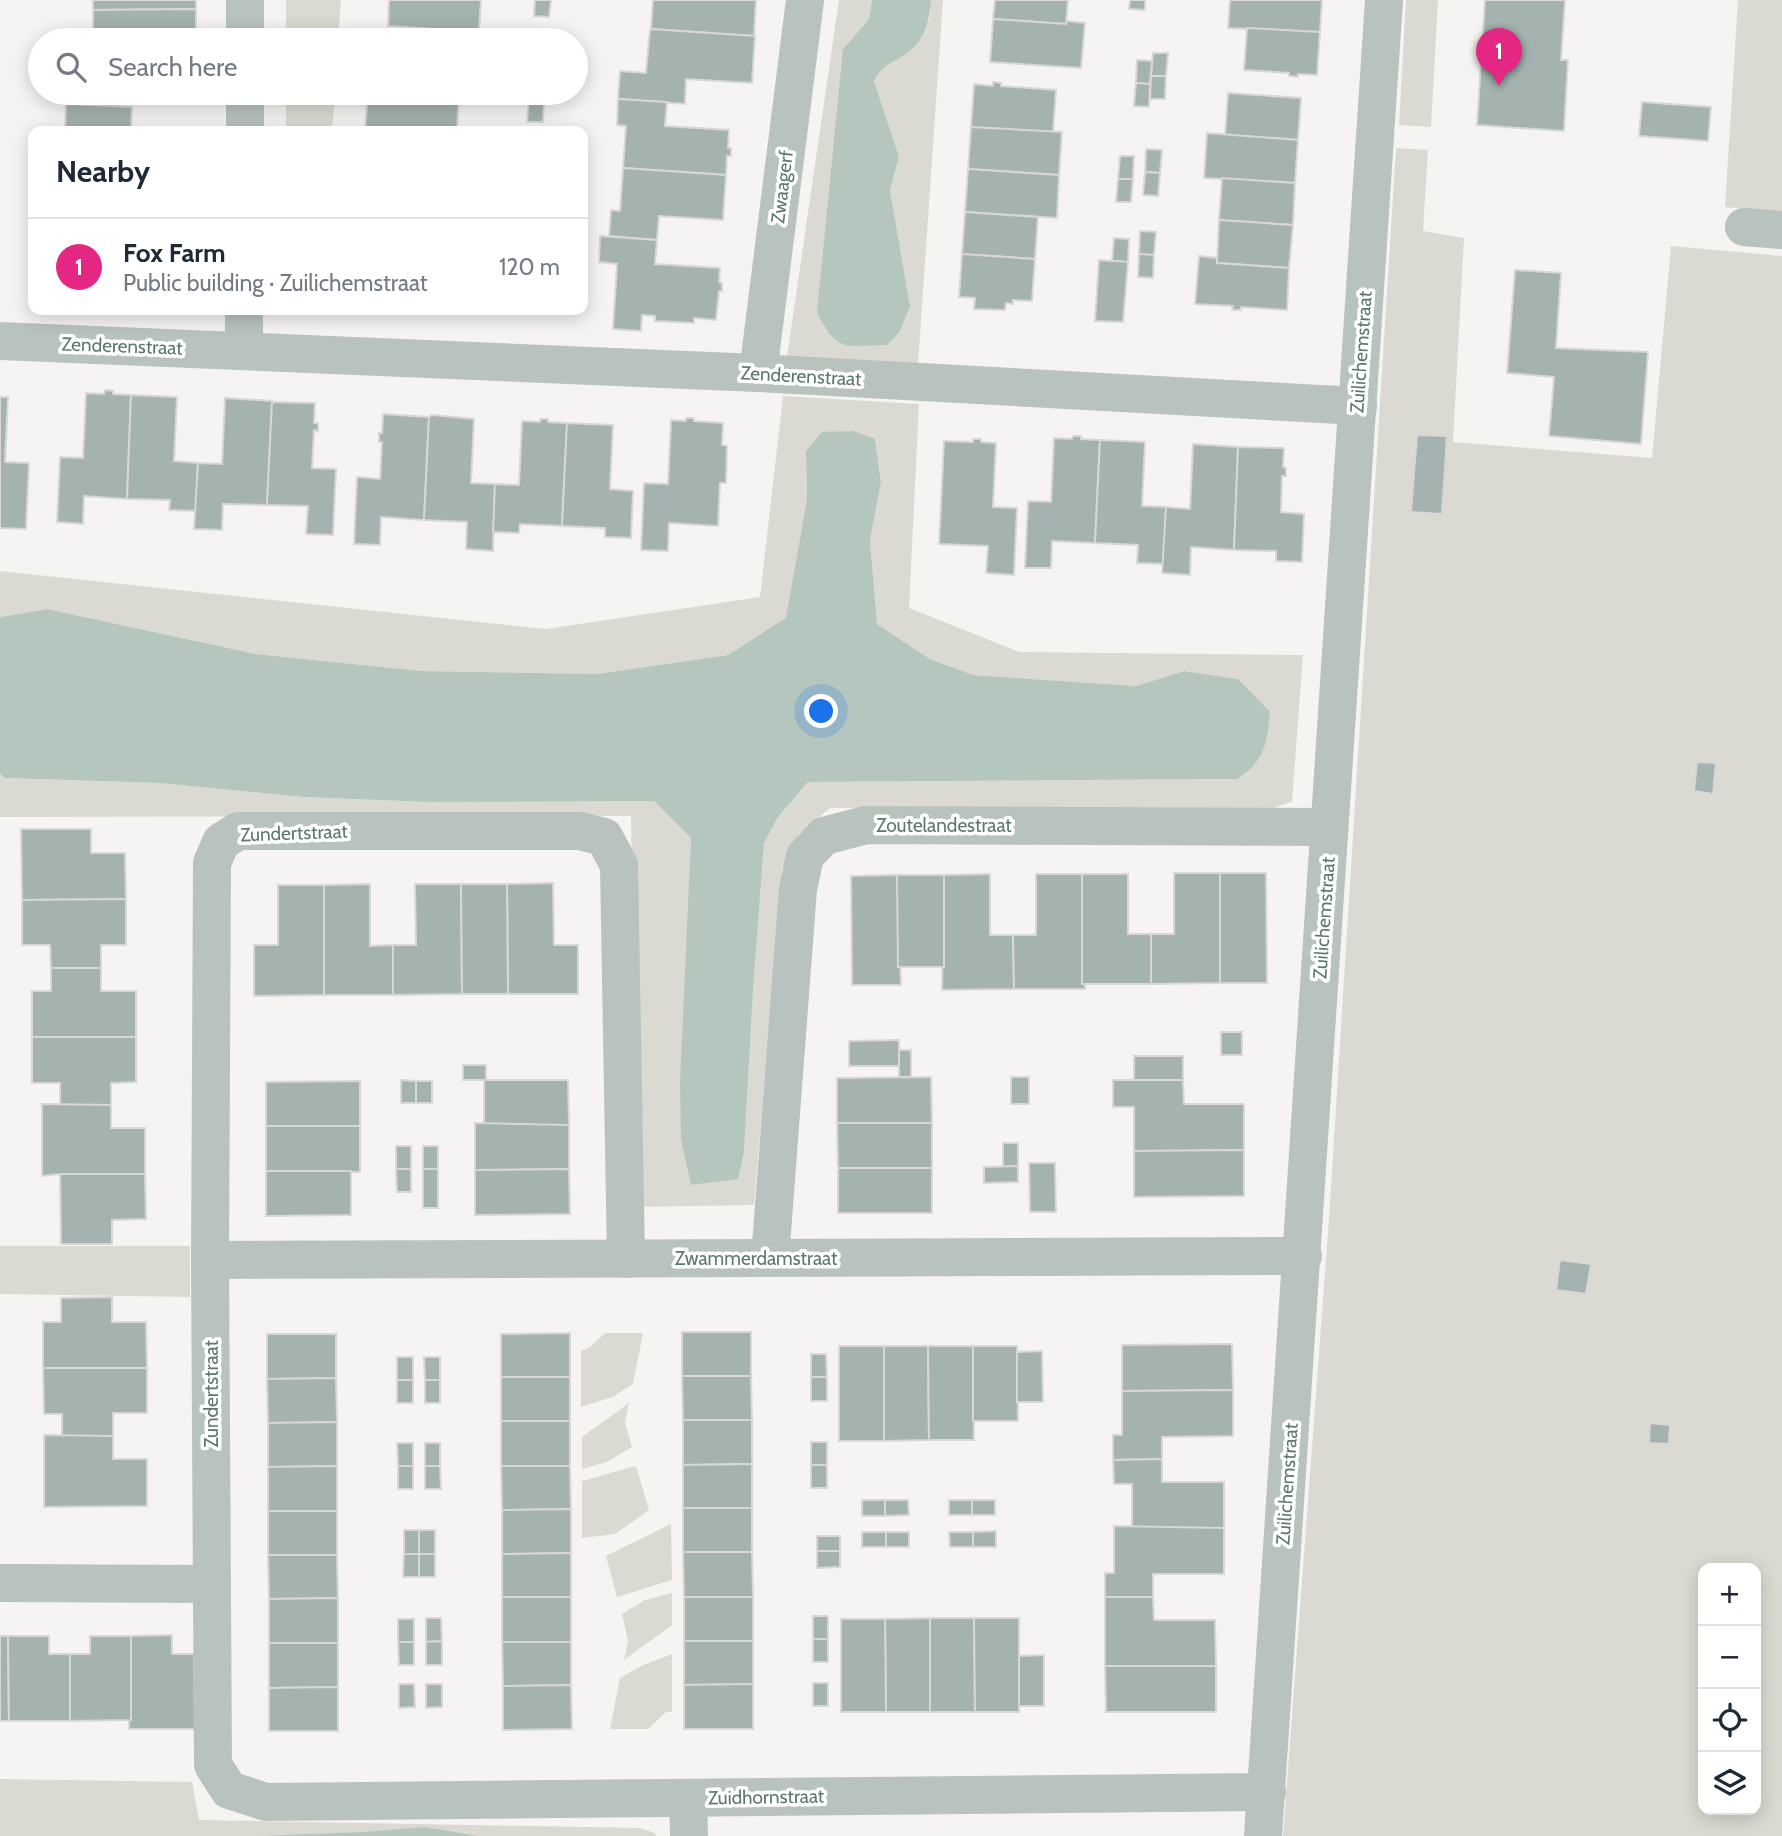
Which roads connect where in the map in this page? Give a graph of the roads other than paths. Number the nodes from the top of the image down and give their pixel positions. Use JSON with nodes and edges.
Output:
{"nodes":[{"id":1,"x":245,"y":0,"type":"edge"},
{"id":2,"x":805,"y":0,"type":"edge"},
{"id":3,"x":1384,"y":0,"type":"edge"},
{"id":4,"x":245,"y":28,"type":"edge"},
{"id":5,"x":245,"y":105,"type":"edge"},
{"id":6,"x":245,"y":126,"type":"edge"},
{"id":7,"x":1744,"y":227,"type":"dead end"},
{"id":8,"x":1782,"y":230,"type":"edge"},
{"id":9,"x":244,"y":315,"type":"edge"},
{"id":10,"x":0,"y":341,"type":"edge"},
{"id":11,"x":244,"y":351,"type":"junction"},
{"id":12,"x":758,"y":373,"type":"junction"},
{"id":13,"x":1358,"y":406,"type":"junction"},
{"id":14,"x":1329,"y":827,"type":"junction"},
{"id":15,"x":1303,"y":1256,"type":"junction"},
{"id":16,"x":770,"y":1258,"type":"junction"},
{"id":17,"x":626,"y":1259,"type":"junction"},
{"id":18,"x":210,"y":1260,"type":"junction"},
{"id":19,"x":0,"y":1583,"type":"edge"},
{"id":20,"x":212,"y":1584,"type":"junction"},
{"id":21,"x":1266,"y":1792,"type":"junction"},
{"id":22,"x":688,"y":1798,"type":"junction"},
{"id":23,"x":266,"y":1802,"type":"joint"},
{"id":24,"x":689,"y":1836,"type":"edge"},
{"id":25,"x":1263,"y":1836,"type":"edge"}],
"edges":[{"from":1,"to":4,"type":"street"},
{"from":2,"to":12,"type":"street","name":"Zwaagerf"},
{"from":3,"to":13,"type":"street","name":"Zuilichemstraat"},
{"from":5,"to":6,"type":"street"},
{"from":7,"to":8,"type":"street"},
{"from":9,"to":11,"type":"street"},
{"from":10,"to":11,"type":"street","name":"Zenderenstraat"},
{"from":11,"to":12,"type":"street","name":"Zenderenstraat"},
{"from":12,"to":13,"type":"street","name":"Zenderenstraat"},
{"from":13,"to":14,"type":"street","name":"Zuilichemstraat"},
{"from":14,"to":15,"type":"street","name":"Zuilichemstraat"},
{"from":14,"to":16,"type":"street","name":"Zoutelandestraat"},
{"from":15,"to":16,"type":"street","name":"Zwammerdamstraat"},
{"from":15,"to":21,"type":"street","name":"Zuilichemstraat"},
{"from":16,"to":17,"type":"street","name":"Zwammerdamstraat"},
{"from":17,"to":18,"type":"street","name":"Zwammerdamstraat"},
{"from":17,"to":18,"type":"street","name":"Zundertstraat"},
{"from":18,"to":20,"type":"street","name":"Zundertstraat"},
{"from":19,"to":20,"type":"street"},
{"from":20,"to":23,"type":"street","name":"Zundertstraat"},
{"from":21,"to":22,"type":"street","name":"Zuidhornstraat"},
{"from":21,"to":25,"type":"street","name":"Zuilichemstraat"},
{"from":22,"to":23,"type":"street","name":"Zuidhornstraat"},
{"from":22,"to":24,"type":"street"}]}
